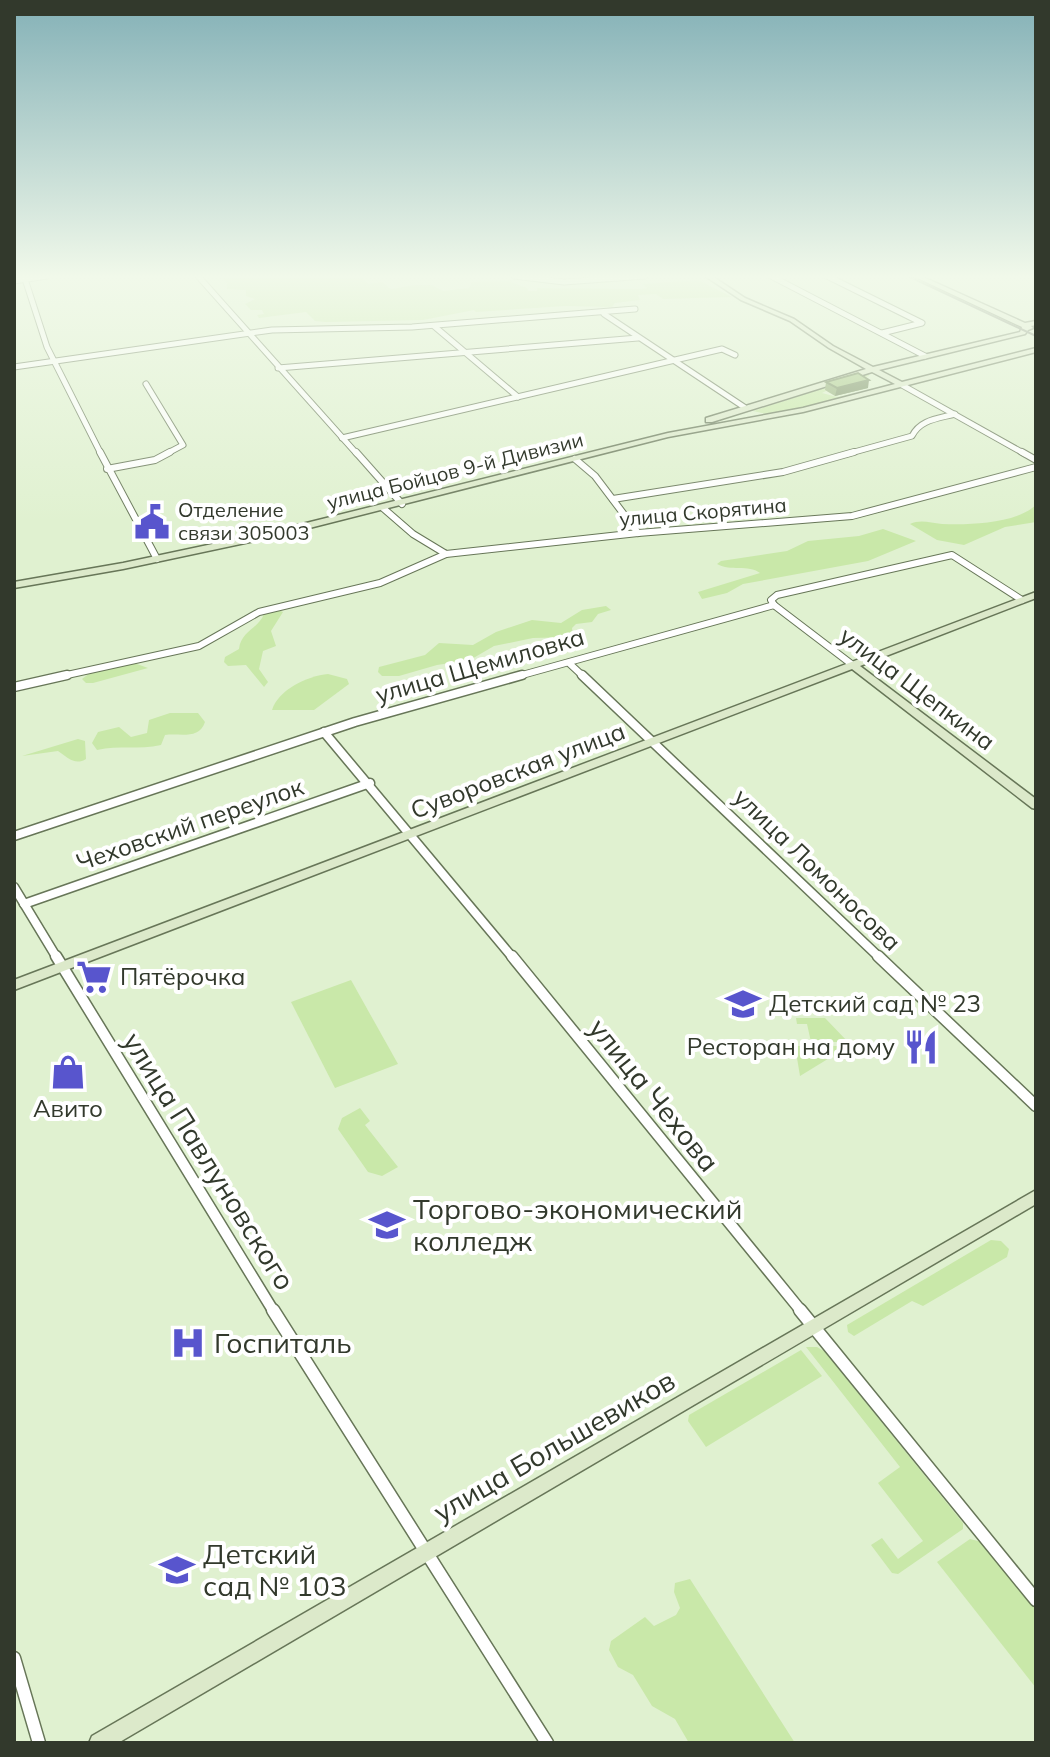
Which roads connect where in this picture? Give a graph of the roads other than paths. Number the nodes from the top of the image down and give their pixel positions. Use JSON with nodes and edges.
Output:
{"nodes":[{"id":1,"x":52,"y":358,"type":"edge"},
{"id":2,"x":82,"y":358,"type":"edge"},
{"id":3,"x":269,"y":358,"type":"edge"},
{"id":4,"x":394,"y":358,"type":"edge"},
{"id":5,"x":471,"y":358,"type":"edge"},
{"id":6,"x":668,"y":358,"type":"edge"},
{"id":7,"x":685,"y":358,"type":"edge"},
{"id":8,"x":854,"y":358,"type":"edge"},
{"id":9,"x":917,"y":358,"type":"edge"},
{"id":10,"x":1005,"y":358,"type":"edge"},
{"id":11,"x":672,"y":361,"type":"junction"},
{"id":12,"x":54,"y":362,"type":"junction"},
{"id":13,"x":14,"y":367,"type":"edge"},
{"id":14,"x":278,"y":368,"type":"junction"},
{"id":15,"x":873,"y":369,"type":"junction"},
{"id":16,"x":146,"y":384,"type":"dead end"},
{"id":17,"x":902,"y":385,"type":"junction"},
{"id":18,"x":518,"y":397,"type":"junction"},
{"id":19,"x":744,"y":407,"type":"junction"},
{"id":20,"x":955,"y":414,"type":"junction"},
{"id":21,"x":668,"y":435,"type":"junction"},
{"id":22,"x":342,"y":438,"type":"junction"},
{"id":23,"x":575,"y":459,"type":"junction"},
{"id":24,"x":1036,"y":460,"type":"edge"},
{"id":25,"x":1036,"y":467,"type":"edge"},
{"id":26,"x":107,"y":469,"type":"junction"},
{"id":27,"x":613,"y":499,"type":"junction"},
{"id":28,"x":402,"y":504,"type":"junction"},
{"id":29,"x":383,"y":508,"type":"junction"},
{"id":30,"x":638,"y":533,"type":"junction"},
{"id":31,"x":446,"y":554,"type":"junction"},
{"id":32,"x":157,"y":559,"type":"junction"},
{"id":33,"x":14,"y":585,"type":"edge"},
{"id":34,"x":1036,"y":595,"type":"edge"},
{"id":35,"x":1022,"y":600,"type":"junction"},
{"id":36,"x":774,"y":605,"type":"junction"},
{"id":37,"x":1033,"y":608,"type":"dead end"},
{"id":38,"x":570,"y":664,"type":"junction"},
{"id":39,"x":854,"y":666,"type":"junction"},
{"id":40,"x":14,"y":687,"type":"edge"},
{"id":41,"x":324,"y":732,"type":"junction"},
{"id":42,"x":655,"y":742,"type":"junction"},
{"id":43,"x":370,"y":783,"type":"junction"},
{"id":44,"x":1036,"y":805,"type":"edge"},
{"id":45,"x":413,"y":835,"type":"junction"},
{"id":46,"x":14,"y":836,"type":"edge"},
{"id":47,"x":14,"y":887,"type":"edge"},
{"id":48,"x":24,"y":904,"type":"junction"},
{"id":49,"x":63,"y":967,"type":"junction"},
{"id":50,"x":14,"y":985,"type":"edge"},
{"id":51,"x":1036,"y":1106,"type":"edge"},
{"id":52,"x":1036,"y":1196,"type":"edge"},
{"id":53,"x":813,"y":1328,"type":"junction"},
{"id":54,"x":426,"y":1552,"type":"junction"},
{"id":55,"x":1036,"y":1600,"type":"edge"},
{"id":56,"x":14,"y":1658,"type":"edge"},
{"id":57,"x":39,"y":1743,"type":"edge"},
{"id":58,"x":99,"y":1743,"type":"edge"},
{"id":59,"x":547,"y":1743,"type":"edge"}],
"edges":[{"from":1,"to":12,"type":"street"},
{"from":2,"to":12,"type":"street"},
{"from":3,"to":14,"type":"street"},
{"from":4,"to":14,"type":"street"},
{"from":5,"to":18,"type":"street"},
{"from":6,"to":11,"type":"street"},
{"from":7,"to":11,"type":"street"},
{"from":8,"to":15,"type":"street"},
{"from":9,"to":15,"type":"street","name":"улица Бойцов 9-й Дивизии"},
{"from":10,"to":17,"type":"street","name":"улица Бойцов 9-й Дивизии"},
{"from":11,"to":18,"type":"street"},
{"from":11,"to":19,"type":"street"},
{"from":12,"to":13,"type":"street"},
{"from":12,"to":26,"type":"street"},
{"from":14,"to":22,"type":"street"},
{"from":15,"to":17,"type":"street"},
{"from":15,"to":19,"type":"street","name":"улица Бойцов 9-й Дивизии"},
{"from":16,"to":26,"type":"street"},
{"from":17,"to":20,"type":"street"},
{"from":17,"to":21,"type":"street","name":"улица Бойцов 9-й Дивизии"},
{"from":18,"to":22,"type":"street"},
{"from":19,"to":21,"type":"street","name":"улица Бойцов 9-й Дивизии"},
{"from":20,"to":24,"type":"street"},
{"from":20,"to":27,"type":"street"},
{"from":21,"to":23,"type":"street","name":"улица Бойцов 9-й Дивизии"},
{"from":22,"to":28,"type":"street"},
{"from":23,"to":27,"type":"street"},
{"from":23,"to":28,"type":"street","name":"улица Бойцов 9-й Дивизии"},
{"from":25,"to":30,"type":"street","name":"улица Скорятина"},
{"from":26,"to":32,"type":"street"},
{"from":27,"to":30,"type":"street"},
{"from":28,"to":29,"type":"street","name":"улица Бойцов 9-й Дивизии"},
{"from":29,"to":31,"type":"street"},
{"from":29,"to":32,"type":"street","name":"улица Бойцов 9-й Дивизии"},
{"from":30,"to":31,"type":"street","name":"улица Скорятина"},
{"from":31,"to":40,"type":"street","name":"улица Скорятина"},
{"from":32,"to":33,"type":"street","name":"улица Бойцов 9-й Дивизии"},
{"from":34,"to":35,"type":"street","name":"Суворовская улица"},
{"from":35,"to":36,"type":"street","name":"улица Щемиловка"},
{"from":35,"to":37,"type":"street"},
{"from":35,"to":39,"type":"street","name":"Суворовская улица"},
{"from":36,"to":38,"type":"street","name":"улица Щемиловка"},
{"from":36,"to":39,"type":"street","name":"улица Щепкина"},
{"from":38,"to":41,"type":"street","name":"улица Щемиловка"},
{"from":38,"to":42,"type":"street","name":"улица Ломоносова"},
{"from":39,"to":42,"type":"street","name":"Суворовская улица"},
{"from":39,"to":44,"type":"street","name":"улица Щепкина"},
{"from":41,"to":43,"type":"street","name":"улица Чехова"},
{"from":41,"to":46,"type":"street","name":"улица Щемиловка"},
{"from":42,"to":45,"type":"street","name":"Суворовская улица"},
{"from":42,"to":51,"type":"street","name":"улица Ломоносова"},
{"from":43,"to":45,"type":"street","name":"улица Чехова"},
{"from":43,"to":48,"type":"street","name":"Чеховский переулок"},
{"from":45,"to":49,"type":"street","name":"Суворовская улица"},
{"from":45,"to":53,"type":"street","name":"улица Чехова"},
{"from":47,"to":48,"type":"street","name":"улица Павлуновского"},
{"from":48,"to":49,"type":"street","name":"улица Павлуновского"},
{"from":49,"to":50,"type":"street","name":"Суворовская улица"},
{"from":49,"to":54,"type":"street","name":"улица Павлуновского"},
{"from":52,"to":53,"type":"street","name":"улица Большевиков"},
{"from":53,"to":54,"type":"street","name":"улица Большевиков"},
{"from":53,"to":55,"type":"street","name":"улица Чехова"},
{"from":54,"to":58,"type":"street","name":"улица Большевиков"},
{"from":54,"to":59,"type":"street","name":"улица Павлуновского"},
{"from":56,"to":57,"type":"street"}]}
